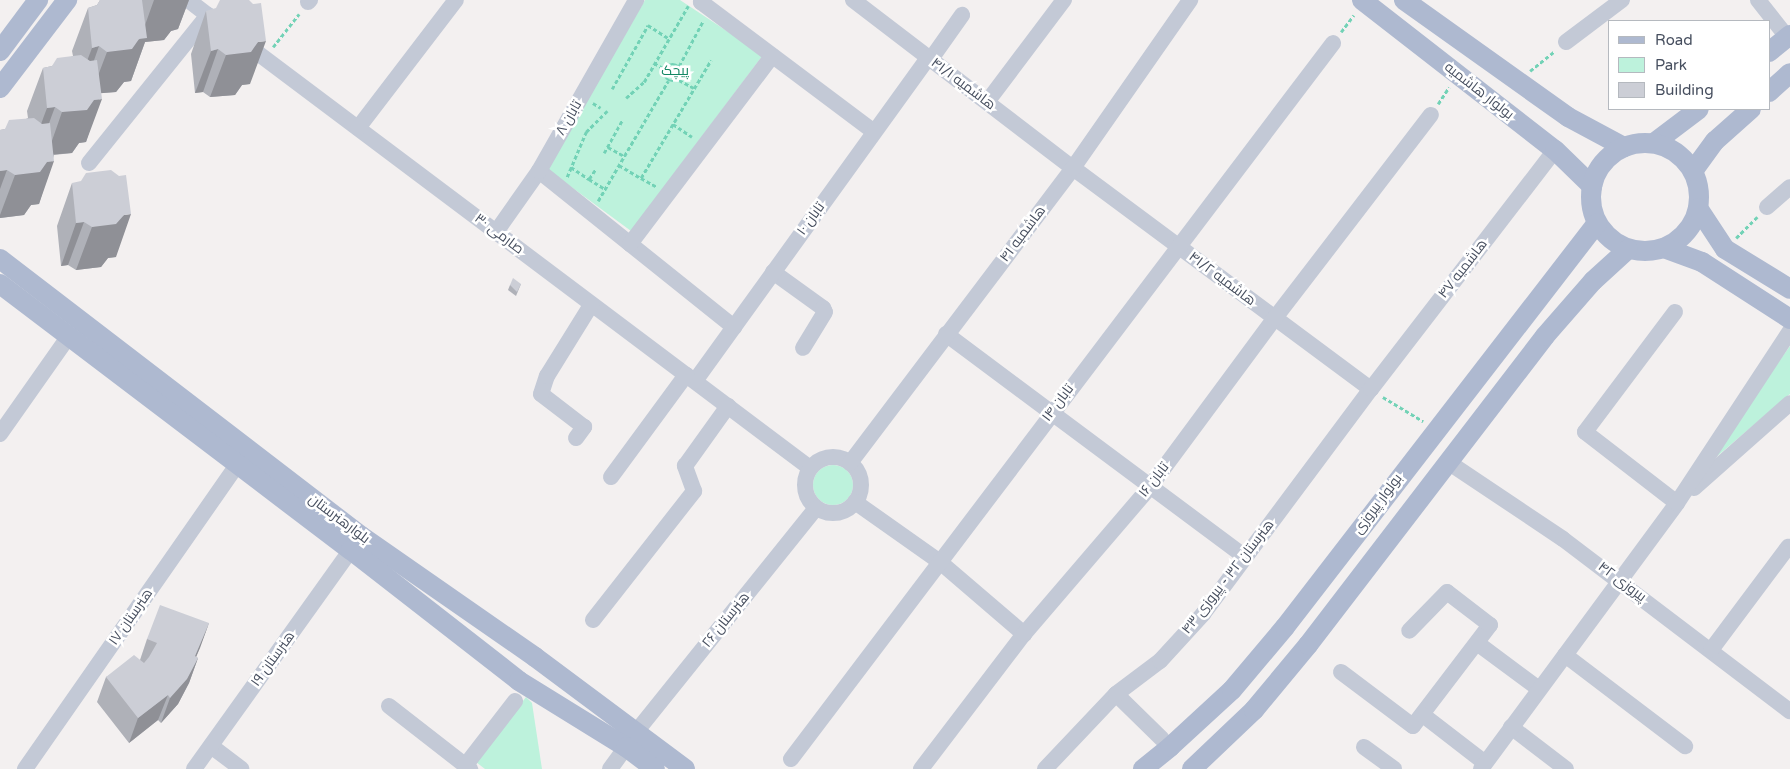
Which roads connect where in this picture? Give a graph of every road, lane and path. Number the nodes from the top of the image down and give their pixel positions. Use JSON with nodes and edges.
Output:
{"nodes":[{"id":1,"x":38,"y":0,"type":"edge"},
{"id":2,"x":67,"y":0,"type":"edge"},
{"id":3,"x":188,"y":0,"type":"edge"},
{"id":4,"x":456,"y":0,"type":"edge"},
{"id":5,"x":636,"y":0,"type":"edge"},
{"id":6,"x":853,"y":0,"type":"edge"},
{"id":7,"x":1064,"y":0,"type":"edge"},
{"id":8,"x":1190,"y":0,"type":"edge"},
{"id":9,"x":1404,"y":0,"type":"edge"},
{"id":10,"x":1622,"y":0,"type":"edge"},
{"id":11,"x":1758,"y":0,"type":"edge"},
{"id":12,"x":309,"y":1,"type":"edge"},
{"id":13,"x":1363,"y":1,"type":"edge"},
{"id":14,"x":705,"y":4,"type":"edge"},
{"id":15,"x":962,"y":15,"type":"dead end"},
{"id":16,"x":208,"y":16,"type":"junction"},
{"id":17,"x":1789,"y":36,"type":"edge"},
{"id":18,"x":668,"y":38,"type":"junction"},
{"id":19,"x":1566,"y":42,"type":"joint"},
{"id":20,"x":1332,"y":43,"type":"joint"},
{"id":21,"x":0,"y":51,"type":"edge"},
{"id":22,"x":1770,"y":51,"type":"edge"},
{"id":23,"x":772,"y":56,"type":"junction"},
{"id":24,"x":264,"y":58,"type":"junction"},
{"id":25,"x":929,"y":58,"type":"junction"},
{"id":26,"x":711,"y":60,"type":"dead end"},
{"id":27,"x":654,"y":63,"type":"junction"},
{"id":28,"x":679,"y":66,"type":"junction"},
{"id":29,"x":665,"y":69,"type":"junction"},
{"id":30,"x":1457,"y":74,"type":"junction"},
{"id":31,"x":1790,"y":74,"type":"edge"},
{"id":32,"x":679,"y":80,"type":"junction"},
{"id":33,"x":668,"y":81,"type":"junction"},
{"id":34,"x":1517,"y":81,"type":"junction"},
{"id":35,"x":0,"y":88,"type":"edge"},
{"id":36,"x":694,"y":88,"type":"junction"},
{"id":37,"x":612,"y":90,"type":"dead end"},
{"id":38,"x":1770,"y":91,"type":"edge"},
{"id":39,"x":626,"y":98,"type":"dead end"},
{"id":40,"x":987,"y":102,"type":"junction"},
{"id":41,"x":1698,"y":110,"type":"edge"},
{"id":42,"x":1749,"y":110,"type":"edge"},
{"id":43,"x":607,"y":111,"type":"dead end"},
{"id":44,"x":1431,"y":115,"type":"joint"},
{"id":45,"x":622,"y":120,"type":"dead end"},
{"id":46,"x":673,"y":124,"type":"junction"},
{"id":47,"x":358,"y":128,"type":"junction"},
{"id":48,"x":874,"y":132,"type":"junction"},
{"id":49,"x":1654,"y":143,"type":"junction"},
{"id":50,"x":704,"y":146,"type":"junction"},
{"id":51,"x":608,"y":147,"type":"junction"},
{"id":52,"x":1624,"y":147,"type":"junction"},
{"id":53,"x":1555,"y":150,"type":"junction"},
{"id":54,"x":604,"y":153,"type":"dead end"},
{"id":55,"x":624,"y":156,"type":"junction"},
{"id":56,"x":90,"y":163,"type":"dead end"},
{"id":57,"x":619,"y":165,"type":"junction"},
{"id":58,"x":570,"y":167,"type":"junction"},
{"id":59,"x":1073,"y":168,"type":"junction"},
{"id":60,"x":595,"y":170,"type":"dead end"},
{"id":61,"x":539,"y":171,"type":"junction"},
{"id":62,"x":1693,"y":171,"type":"junction"},
{"id":63,"x":589,"y":179,"type":"junction"},
{"id":64,"x":1592,"y":186,"type":"junction"},
{"id":65,"x":1790,"y":187,"type":"edge"},
{"id":66,"x":605,"y":189,"type":"junction"},
{"id":67,"x":562,"y":190,"type":"junction"},
{"id":68,"x":1767,"y":207,"type":"joint"},
{"id":69,"x":1698,"y":208,"type":"junction"},
{"id":70,"x":591,"y":213,"type":"junction"},
{"id":71,"x":1597,"y":222,"type":"junction"},
{"id":72,"x":496,"y":232,"type":"junction"},
{"id":73,"x":630,"y":244,"type":"junction"},
{"id":74,"x":1178,"y":246,"type":"junction"},
{"id":75,"x":1664,"y":248,"type":"junction"},
{"id":76,"x":1628,"y":249,"type":"junction"},
{"id":77,"x":1725,"y":249,"type":"junction"},
{"id":78,"x":0,"y":259,"type":"edge"},
{"id":79,"x":773,"y":272,"type":"junction"},
{"id":80,"x":2,"y":289,"type":"edge"},
{"id":81,"x":1790,"y":289,"type":"edge"},
{"id":82,"x":591,"y":305,"type":"junction"},
{"id":83,"x":1675,"y":312,"type":"dead end"},
{"id":84,"x":1275,"y":318,"type":"junction"},
{"id":85,"x":1790,"y":319,"type":"edge"},
{"id":86,"x":734,"y":327,"type":"junction"},
{"id":87,"x":1790,"y":331,"type":"edge"},
{"id":88,"x":946,"y":334,"type":"junction"},
{"id":89,"x":69,"y":336,"type":"junction"},
{"id":90,"x":804,"y":348,"type":"dead end"},
{"id":91,"x":690,"y":378,"type":"junction"},
{"id":92,"x":1371,"y":389,"type":"junction"},
{"id":93,"x":1790,"y":403,"type":"edge"},
{"id":94,"x":728,"y":406,"type":"junction"},
{"id":95,"x":1050,"y":414,"type":"junction"},
{"id":96,"x":1435,"y":429,"type":"junction"},
{"id":97,"x":0,"y":434,"type":"edge"},
{"id":98,"x":576,"y":438,"type":"dead end"},
{"id":99,"x":850,"y":462,"type":"junction"},
{"id":100,"x":1448,"y":462,"type":"junction"},
{"id":101,"x":238,"y":464,"type":"junction"},
{"id":102,"x":810,"y":468,"type":"junction"},
{"id":103,"x":611,"y":477,"type":"dead end"},
{"id":104,"x":1149,"y":488,"type":"junction"},
{"id":105,"x":856,"y":502,"type":"junction"},
{"id":106,"x":1677,"y":503,"type":"junction"},
{"id":107,"x":816,"y":508,"type":"junction"},
{"id":108,"x":1788,"y":547,"type":"dead end"},
{"id":109,"x":351,"y":550,"type":"junction"},
{"id":110,"x":1245,"y":557,"type":"junction"},
{"id":111,"x":940,"y":562,"type":"junction"},
{"id":112,"x":1620,"y":580,"type":"junction"},
{"id":113,"x":593,"y":620,"type":"dead end"},
{"id":114,"x":1409,"y":631,"type":"dead end"},
{"id":115,"x":1024,"y":634,"type":"junction"},
{"id":116,"x":1476,"y":643,"type":"junction"},
{"id":117,"x":1711,"y":650,"type":"junction"},
{"id":118,"x":1565,"y":655,"type":"junction"},
{"id":119,"x":535,"y":657,"type":"junction"},
{"id":120,"x":1342,"y":672,"type":"dead end"},
{"id":121,"x":1539,"y":689,"type":"junction"},
{"id":122,"x":517,"y":691,"type":"junction"},
{"id":123,"x":1116,"y":694,"type":"junction"},
{"id":124,"x":389,"y":706,"type":"dead end"},
{"id":125,"x":1790,"y":711,"type":"edge"},
{"id":126,"x":1423,"y":715,"type":"junction"},
{"id":127,"x":1511,"y":728,"type":"junction"},
{"id":128,"x":1162,"y":739,"type":"dead end"},
{"id":129,"x":631,"y":740,"type":"junction"},
{"id":130,"x":210,"y":746,"type":"junction"},
{"id":131,"x":1685,"y":746,"type":"dead end"},
{"id":132,"x":1364,"y":747,"type":"dead end"},
{"id":133,"x":791,"y":759,"type":"dead end"},
{"id":134,"x":1483,"y":766,"type":"edge"},
{"id":135,"x":467,"y":767,"type":"edge"},
{"id":136,"x":1195,"y":768,"type":"edge"},
{"id":137,"x":25,"y":769,"type":"edge"},
{"id":138,"x":194,"y":769,"type":"edge"},
{"id":139,"x":241,"y":769,"type":"edge"},
{"id":140,"x":610,"y":769,"type":"edge"},
{"id":141,"x":656,"y":769,"type":"edge"},
{"id":142,"x":686,"y":769,"type":"edge"},
{"id":143,"x":921,"y":769,"type":"edge"},
{"id":144,"x":1045,"y":769,"type":"edge"},
{"id":145,"x":1143,"y":769,"type":"edge"},
{"id":146,"x":1394,"y":769,"type":"edge"},
{"id":147,"x":1566,"y":769,"type":"edge"}],
"edges":[{"from":1,"to":21,"type":"main road"},
{"from":2,"to":35,"type":"main road"},
{"from":3,"to":16,"type":"street","name":"صارمی ۳۰"},
{"from":4,"to":47,"type":"street"},
{"from":5,"to":61,"type":"street","name":"تابان ۸"},
{"from":6,"to":25,"type":"street","name":"هاشمیه ۴۱/۱"},
{"from":7,"to":40,"type":"street"},
{"from":8,"to":59,"type":"street","name":"هاشمیه ۴۱"},
{"from":9,"to":34,"type":"main road","name":"بولوار هاشمیه"},
{"from":10,"to":19,"type":"street"},
{"from":11,"to":17,"type":"street"},
{"from":12,"to":24,"type":"path"},
{"from":13,"to":20,"type":"path"},
{"from":13,"to":30,"type":"main road","name":"بولوار هاشمیه"},
{"from":14,"to":18,"type":"path"},
{"from":14,"to":23,"type":"street"},
{"from":14,"to":28,"type":"path"},
{"from":15,"to":25,"type":"street","name":"تابان ۱۰"},
{"from":16,"to":24,"type":"street","name":"صارمی ۳۰"},
{"from":16,"to":56,"type":"street"},
{"from":17,"to":22,"type":"main road"},
{"from":18,"to":27,"type":"path"},
{"from":18,"to":37,"type":"path"},
{"from":19,"to":34,"type":"path"},
{"from":20,"to":74,"type":"street","name":"تابان ۱۴"},
{"from":23,"to":48,"type":"street"},
{"from":23,"to":50,"type":"street"},
{"from":24,"to":47,"type":"street","name":"صارمی ۳۰"},
{"from":25,"to":40,"type":"street","name":"هاشمیه ۴۱/۱"},
{"from":25,"to":48,"type":"street","name":"تابان ۱۰"},
{"from":26,"to":36,"type":"path"},
{"from":27,"to":29,"type":"path"},
{"from":27,"to":39,"type":"path"},
{"from":28,"to":29,"type":"path"},
{"from":28,"to":32,"type":"path"},
{"from":29,"to":33,"type":"path"},
{"from":30,"to":44,"type":"path"},
{"from":30,"to":53,"type":"main road","name":"بولوار هاشمیه"},
{"from":31,"to":38,"type":"main road"},
{"from":32,"to":33,"type":"path"},
{"from":32,"to":36,"type":"path"},
{"from":33,"to":55,"type":"path"},
{"from":34,"to":52,"type":"main road","name":"بولوار هاشمیه"},
{"from":36,"to":46,"type":"path"},
{"from":40,"to":59,"type":"street","name":"هاشمیه ۴۱/۱"},
{"from":41,"to":49,"type":"main road"},
{"from":42,"to":62,"type":"main road"},
{"from":43,"to":58,"type":"path"},
{"from":44,"to":84,"type":"street","name":"تابان ۱۶"},
{"from":45,"to":51,"type":"path"},
{"from":46,"to":50,"type":"path"},
{"from":46,"to":57,"type":"path"},
{"from":47,"to":72,"type":"street","name":"صارمی ۳۰"},
{"from":48,"to":79,"type":"street","name":"تابان ۱۰"},
{"from":49,"to":52,"type":"main road"},
{"from":49,"to":62,"type":"main road"},
{"from":50,"to":73,"type":"street"},
{"from":51,"to":54,"type":"path"},
{"from":51,"to":55,"type":"path"},
{"from":52,"to":64,"type":"main road"},
{"from":53,"to":64,"type":"main road","name":"بولوار هاشمیه"},
{"from":53,"to":92,"type":"street","name":"هاشمیه ۴۷"},
{"from":55,"to":57,"type":"path"},
{"from":57,"to":66,"type":"path"},
{"from":58,"to":63,"type":"path"},
{"from":58,"to":67,"type":"path"},
{"from":59,"to":74,"type":"street","name":"هاشمیه ۴۱/۲"},
{"from":59,"to":88,"type":"street","name":"هاشمیه ۴۱"},
{"from":60,"to":63,"type":"path"},
{"from":61,"to":67,"type":"street"},
{"from":61,"to":72,"type":"street","name":"تابان ۸"},
{"from":62,"to":69,"type":"main road"},
{"from":63,"to":66,"type":"path"},
{"from":64,"to":71,"type":"main road"},
{"from":65,"to":68,"type":"street"},
{"from":66,"to":70,"type":"path"},
{"from":67,"to":70,"type":"street"},
{"from":68,"to":77,"type":"path"},
{"from":69,"to":75,"type":"main road"},
{"from":69,"to":77,"type":"main road"},
{"from":70,"to":73,"type":"street"},
{"from":71,"to":76,"type":"main road"},
{"from":71,"to":96,"type":"main road","name":"بولوار پیروزی"},
{"from":72,"to":82,"type":"street","name":"صارمی ۳۰"},
{"from":73,"to":86,"type":"street"},
{"from":74,"to":84,"type":"street","name":"هاشمیه ۴۱/۲"},
{"from":74,"to":95,"type":"street","name":"تابان ۱۴"},
{"from":75,"to":76,"type":"main road"},
{"from":75,"to":85,"type":"main road"},
{"from":76,"to":100,"type":"main road"},
{"from":77,"to":81,"type":"main road"},
{"from":78,"to":119,"type":"main road","name":"بلوارهنرستان"},
{"from":79,"to":86,"type":"street","name":"تابان ۱۰"},
{"from":79,"to":90,"type":"street"},
{"from":80,"to":89,"type":"main road","name":"بلوارهنرستان"},
{"from":82,"to":91,"type":"street","name":"صارمی ۳۰"},
{"from":82,"to":98,"type":"street"},
{"from":83,"to":106,"type":"street"},
{"from":84,"to":92,"type":"street","name":"هاشمیه ۴۱/۲"},
{"from":84,"to":104,"type":"street","name":"تابان ۱۶"},
{"from":86,"to":91,"type":"street","name":"تابان ۱۰"},
{"from":87,"to":106,"type":"street"},
{"from":88,"to":95,"type":"street"},
{"from":88,"to":99,"type":"street","name":"هاشمیه ۴۱"},
{"from":89,"to":97,"type":"street"},
{"from":89,"to":101,"type":"main road","name":"بلوارهنرستان"},
{"from":91,"to":94,"type":"street","name":"صارمی ۳۰"},
{"from":91,"to":103,"type":"street","name":"تابان ۱۰"},
{"from":92,"to":96,"type":"path"},
{"from":92,"to":110,"type":"street","name":"هنرستان ۳۲ - پیروزی ۴۳"},
{"from":93,"to":106,"type":"street"},
{"from":94,"to":102,"type":"street","name":"صارمی ۳۰"},
{"from":94,"to":113,"type":"street"},
{"from":95,"to":104,"type":"street"},
{"from":95,"to":111,"type":"street","name":"تابان ۱۴"},
{"from":96,"to":145,"type":"main road","name":"بولوار پیروزی"},
{"from":99,"to":102,"type":"street"},
{"from":99,"to":105,"type":"street"},
{"from":100,"to":112,"type":"street","name":"پیروزی ۴۲"},
{"from":100,"to":136,"type":"main road"},
{"from":101,"to":109,"type":"main road","name":"بلوارهنرستان"},
{"from":101,"to":137,"type":"street","name":"هنرستان ۱۷"},
{"from":102,"to":107,"type":"street"},
{"from":104,"to":110,"type":"street"},
{"from":104,"to":115,"type":"street","name":"تابان ۱۶"},
{"from":105,"to":107,"type":"street"},
{"from":105,"to":111,"type":"street"},
{"from":106,"to":112,"type":"street"},
{"from":107,"to":129,"type":"street","name":"هنرستان ۲۶"},
{"from":108,"to":117,"type":"street"},
{"from":109,"to":122,"type":"main road","name":"بلوارهنرستان"},
{"from":109,"to":130,"type":"street","name":"هنرستان ۱۹"},
{"from":110,"to":123,"type":"street","name":"هنرستان ۳۲ - پیروزی ۴۳"},
{"from":111,"to":115,"type":"street"},
{"from":111,"to":133,"type":"street","name":"تابان ۱۴"},
{"from":112,"to":117,"type":"street","name":"پیروزی ۴۲"},
{"from":112,"to":118,"type":"street"},
{"from":114,"to":116,"type":"street"},
{"from":115,"to":143,"type":"street","name":"تابان ۱۶"},
{"from":116,"to":121,"type":"street"},
{"from":116,"to":126,"type":"street"},
{"from":117,"to":125,"type":"street","name":"پیروزی ۴۲"},
{"from":118,"to":121,"type":"street"},
{"from":118,"to":131,"type":"street"},
{"from":119,"to":122,"type":"main road"},
{"from":119,"to":129,"type":"main road","name":"بلوارهنرستان"},
{"from":120,"to":126,"type":"street"},
{"from":121,"to":127,"type":"street"},
{"from":122,"to":129,"type":"main road","name":"بلوارهنرستان"},
{"from":122,"to":135,"type":"street"},
{"from":123,"to":128,"type":"street"},
{"from":123,"to":144,"type":"street","name":"هنرستان ۳۲ - پیروزی ۴۳"},
{"from":124,"to":135,"type":"street"},
{"from":126,"to":134,"type":"street"},
{"from":127,"to":134,"type":"street"},
{"from":127,"to":147,"type":"street"},
{"from":129,"to":140,"type":"street","name":"هنرستان ۲۶"},
{"from":129,"to":141,"type":"main road","name":"بلوارهنرستان"},
{"from":129,"to":142,"type":"main road","name":"بلوارهنرستان"},
{"from":130,"to":138,"type":"street","name":"هنرستان ۱۹"},
{"from":130,"to":139,"type":"street"},
{"from":132,"to":146,"type":"street"}]}
